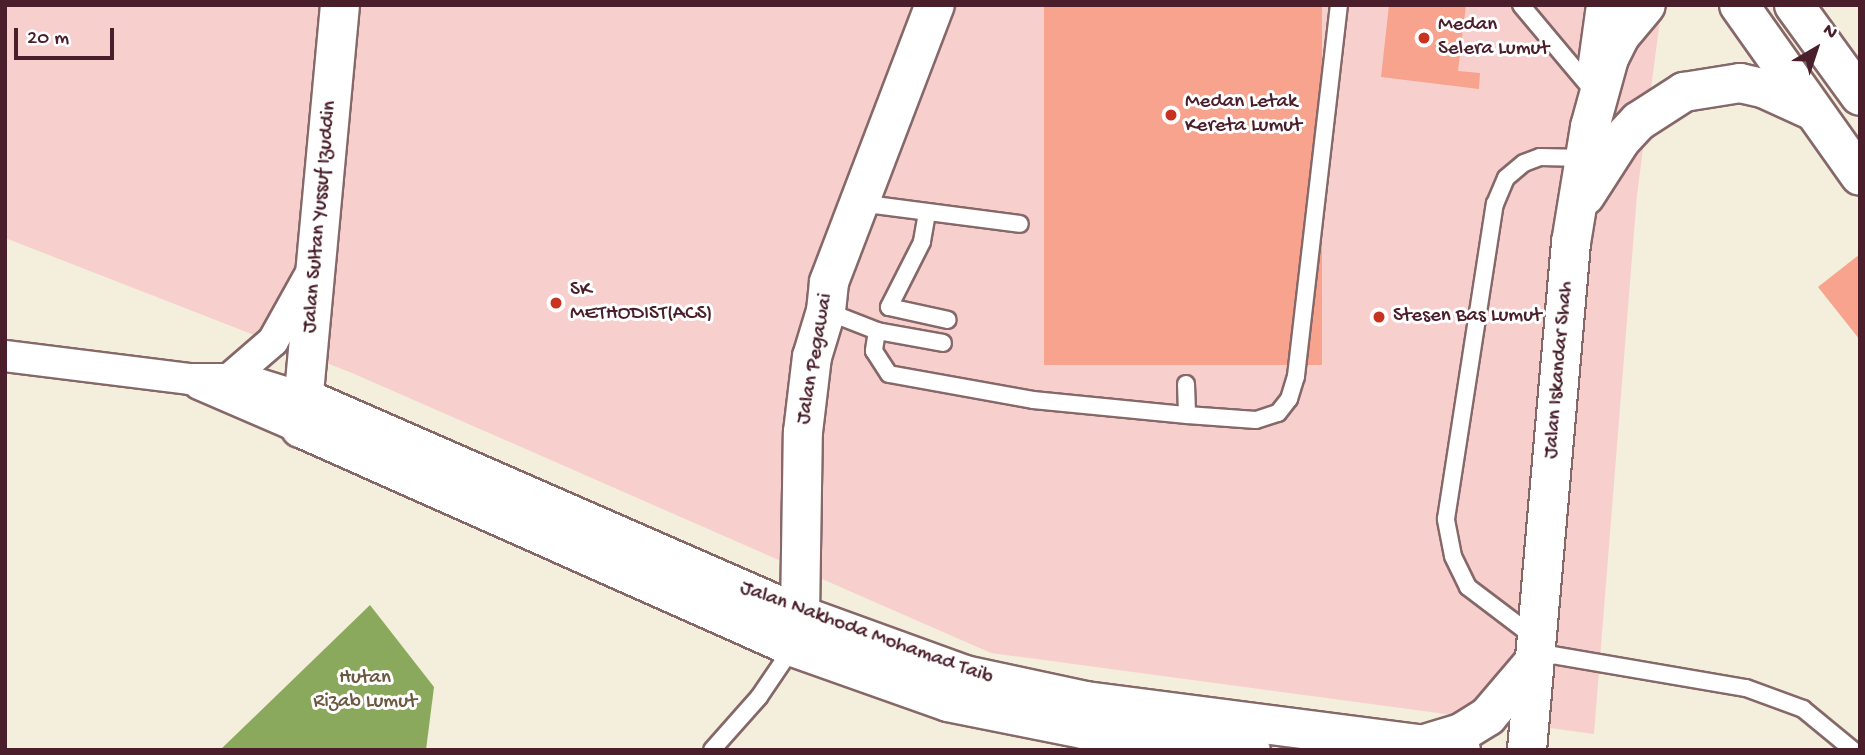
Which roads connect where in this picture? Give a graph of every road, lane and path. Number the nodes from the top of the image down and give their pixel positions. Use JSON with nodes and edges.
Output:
{"nodes":[{"id":1,"x":340,"y":5,"type":"edge"},
{"id":2,"x":934,"y":5,"type":"edge"},
{"id":3,"x":1339,"y":5,"type":"edge"},
{"id":4,"x":1521,"y":5,"type":"edge"},
{"id":5,"x":1606,"y":5,"type":"edge"},
{"id":6,"x":1646,"y":5,"type":"edge"},
{"id":7,"x":1739,"y":5,"type":"edge"},
{"id":8,"x":1794,"y":5,"type":"edge"},
{"id":9,"x":1860,"y":96,"type":"edge"},
{"id":10,"x":1813,"y":111,"type":"junction"},
{"id":11,"x":1590,"y":126,"type":"junction"},
{"id":12,"x":1860,"y":176,"type":"edge"},
{"id":13,"x":859,"y":202,"type":"junction"},
{"id":14,"x":1577,"y":211,"type":"junction"},
{"id":15,"x":927,"y":213,"type":"junction"},
{"id":16,"x":1020,"y":224,"type":"dead end"},
{"id":17,"x":317,"y":261,"type":"junction"},
{"id":18,"x":827,"y":311,"type":"junction"},
{"id":19,"x":948,"y":320,"type":"dead end"},
{"id":20,"x":877,"y":331,"type":"junction"},
{"id":21,"x":943,"y":343,"type":"dead end"},
{"id":22,"x":5,"y":356,"type":"edge"},
{"id":23,"x":189,"y":379,"type":"junction"},
{"id":24,"x":229,"y":379,"type":"junction"},
{"id":25,"x":1186,"y":384,"type":"dead end"},
{"id":26,"x":302,"y":413,"type":"junction"},
{"id":27,"x":1187,"y":415,"type":"junction"},
{"id":28,"x":797,"y":631,"type":"junction"},
{"id":29,"x":1535,"y":651,"type":"junction"},
{"id":30,"x":1423,"y":745,"type":"junction"},
{"id":31,"x":712,"y":750,"type":"edge"},
{"id":32,"x":1251,"y":750,"type":"edge"},
{"id":33,"x":1461,"y":750,"type":"edge"},
{"id":34,"x":1527,"y":750,"type":"edge"},
{"id":35,"x":1853,"y":750,"type":"edge"}],
"edges":[{"from":1,"to":17,"type":"street","name":"Jalan Sultan Yussuf Izuddin"},
{"from":2,"to":13,"type":"street","name":"Jalan Pegawai"},
{"from":3,"to":27,"type":"lane"},
{"from":4,"to":11,"type":"lane"},
{"from":5,"to":11,"type":"street"},
{"from":6,"to":11,"type":"street","name":"Jalan Iskandar Shah"},
{"from":7,"to":10,"type":"street"},
{"from":8,"to":9,"type":"street"},
{"from":10,"to":12,"type":"street"},
{"from":10,"to":14,"type":"street"},
{"from":11,"to":14,"type":"street","name":"Jalan Iskandar Shah"},
{"from":11,"to":29,"type":"lane"},
{"from":13,"to":15,"type":"lane"},
{"from":13,"to":18,"type":"street","name":"Jalan Pegawai"},
{"from":14,"to":29,"type":"street","name":"Jalan Iskandar Shah"},
{"from":15,"to":16,"type":"lane"},
{"from":15,"to":19,"type":"lane"},
{"from":17,"to":24,"type":"street"},
{"from":17,"to":26,"type":"street","name":"Jalan Sultan Yussuf Izuddin"},
{"from":18,"to":20,"type":"lane"},
{"from":18,"to":28,"type":"street","name":"Jalan Pegawai"},
{"from":20,"to":21,"type":"lane"},
{"from":20,"to":27,"type":"lane"},
{"from":22,"to":23,"type":"street"},
{"from":23,"to":24,"type":"street"},
{"from":23,"to":26,"type":"street"},
{"from":24,"to":26,"type":"street"},
{"from":25,"to":27,"type":"lane"},
{"from":26,"to":28,"type":"street","name":"Jalan Nakhoda Mohamad Taib"},
{"from":28,"to":30,"type":"street","name":"Jalan Nakhoda Mohamad Taib"},
{"from":28,"to":31,"type":"lane"},
{"from":28,"to":32,"type":"street","name":"Jalan Nakhoda Mohamad Taib"},
{"from":29,"to":30,"type":"street"},
{"from":29,"to":34,"type":"street","name":"Jalan Iskandar Shah"},
{"from":29,"to":35,"type":"lane"},
{"from":30,"to":33,"type":"street","name":"Jalan Nakhoda Mohamad Taib"}]}
